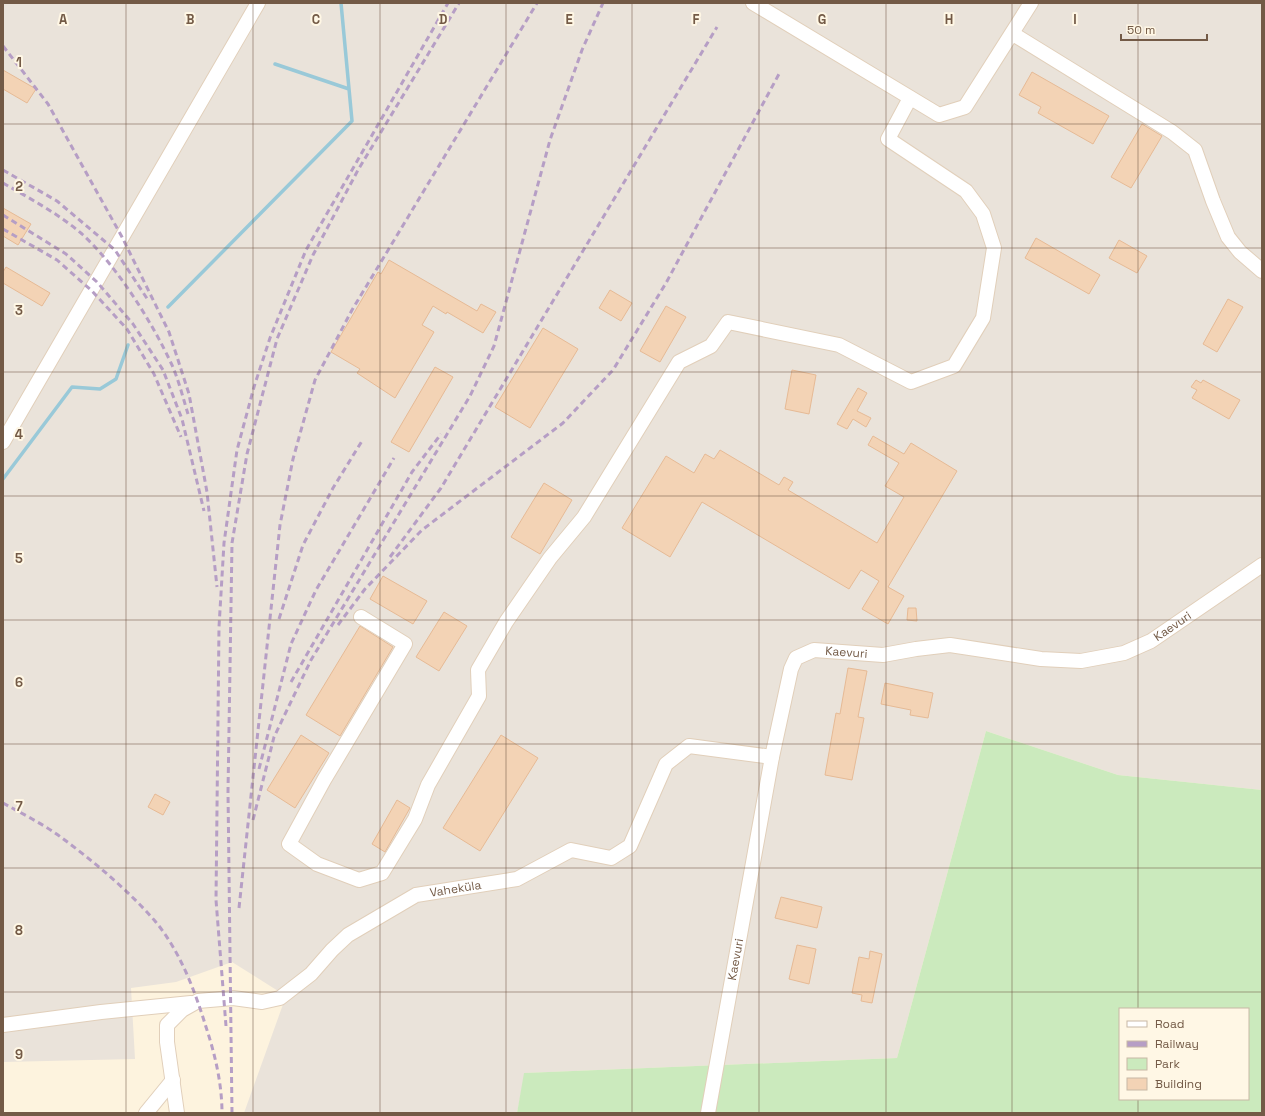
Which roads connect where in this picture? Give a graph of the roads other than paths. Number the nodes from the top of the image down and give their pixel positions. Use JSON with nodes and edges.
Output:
{"nodes":[{"id":1,"x":258,"y":3,"type":"edge"},
{"id":2,"x":753,"y":3,"type":"edge"},
{"id":3,"x":1032,"y":3,"type":"edge"},
{"id":4,"x":1013,"y":34,"type":"junction"},
{"id":5,"x":910,"y":98,"type":"junction"},
{"id":6,"x":1262,"y":271,"type":"edge"},
{"id":7,"x":3,"y":442,"type":"edge"},
{"id":8,"x":1262,"y":565,"type":"edge"},
{"id":9,"x":361,"y":617,"type":"dead end"},
{"id":10,"x":772,"y":757,"type":"junction"},
{"id":11,"x":193,"y":1003,"type":"junction"},
{"id":12,"x":3,"y":1025,"type":"edge"},
{"id":13,"x":173,"y":1080,"type":"junction"},
{"id":14,"x":146,"y":1113,"type":"edge"},
{"id":15,"x":177,"y":1113,"type":"edge"},
{"id":16,"x":708,"y":1113,"type":"edge"}],
"edges":[{"from":1,"to":7,"type":"street"},
{"from":2,"to":5,"type":"street"},
{"from":3,"to":4,"type":"street"},
{"from":4,"to":5,"type":"street"},
{"from":4,"to":6,"type":"street"},
{"from":5,"to":9,"type":"street"},
{"from":8,"to":10,"type":"street","name":"Kaevuri"},
{"from":10,"to":11,"type":"street","name":"Vaheküla"},
{"from":10,"to":16,"type":"street","name":"Kaevuri"},
{"from":11,"to":12,"type":"street"},
{"from":11,"to":13,"type":"street","name":"Vaheküla"},
{"from":13,"to":14,"type":"street"},
{"from":13,"to":15,"type":"street"}]}
